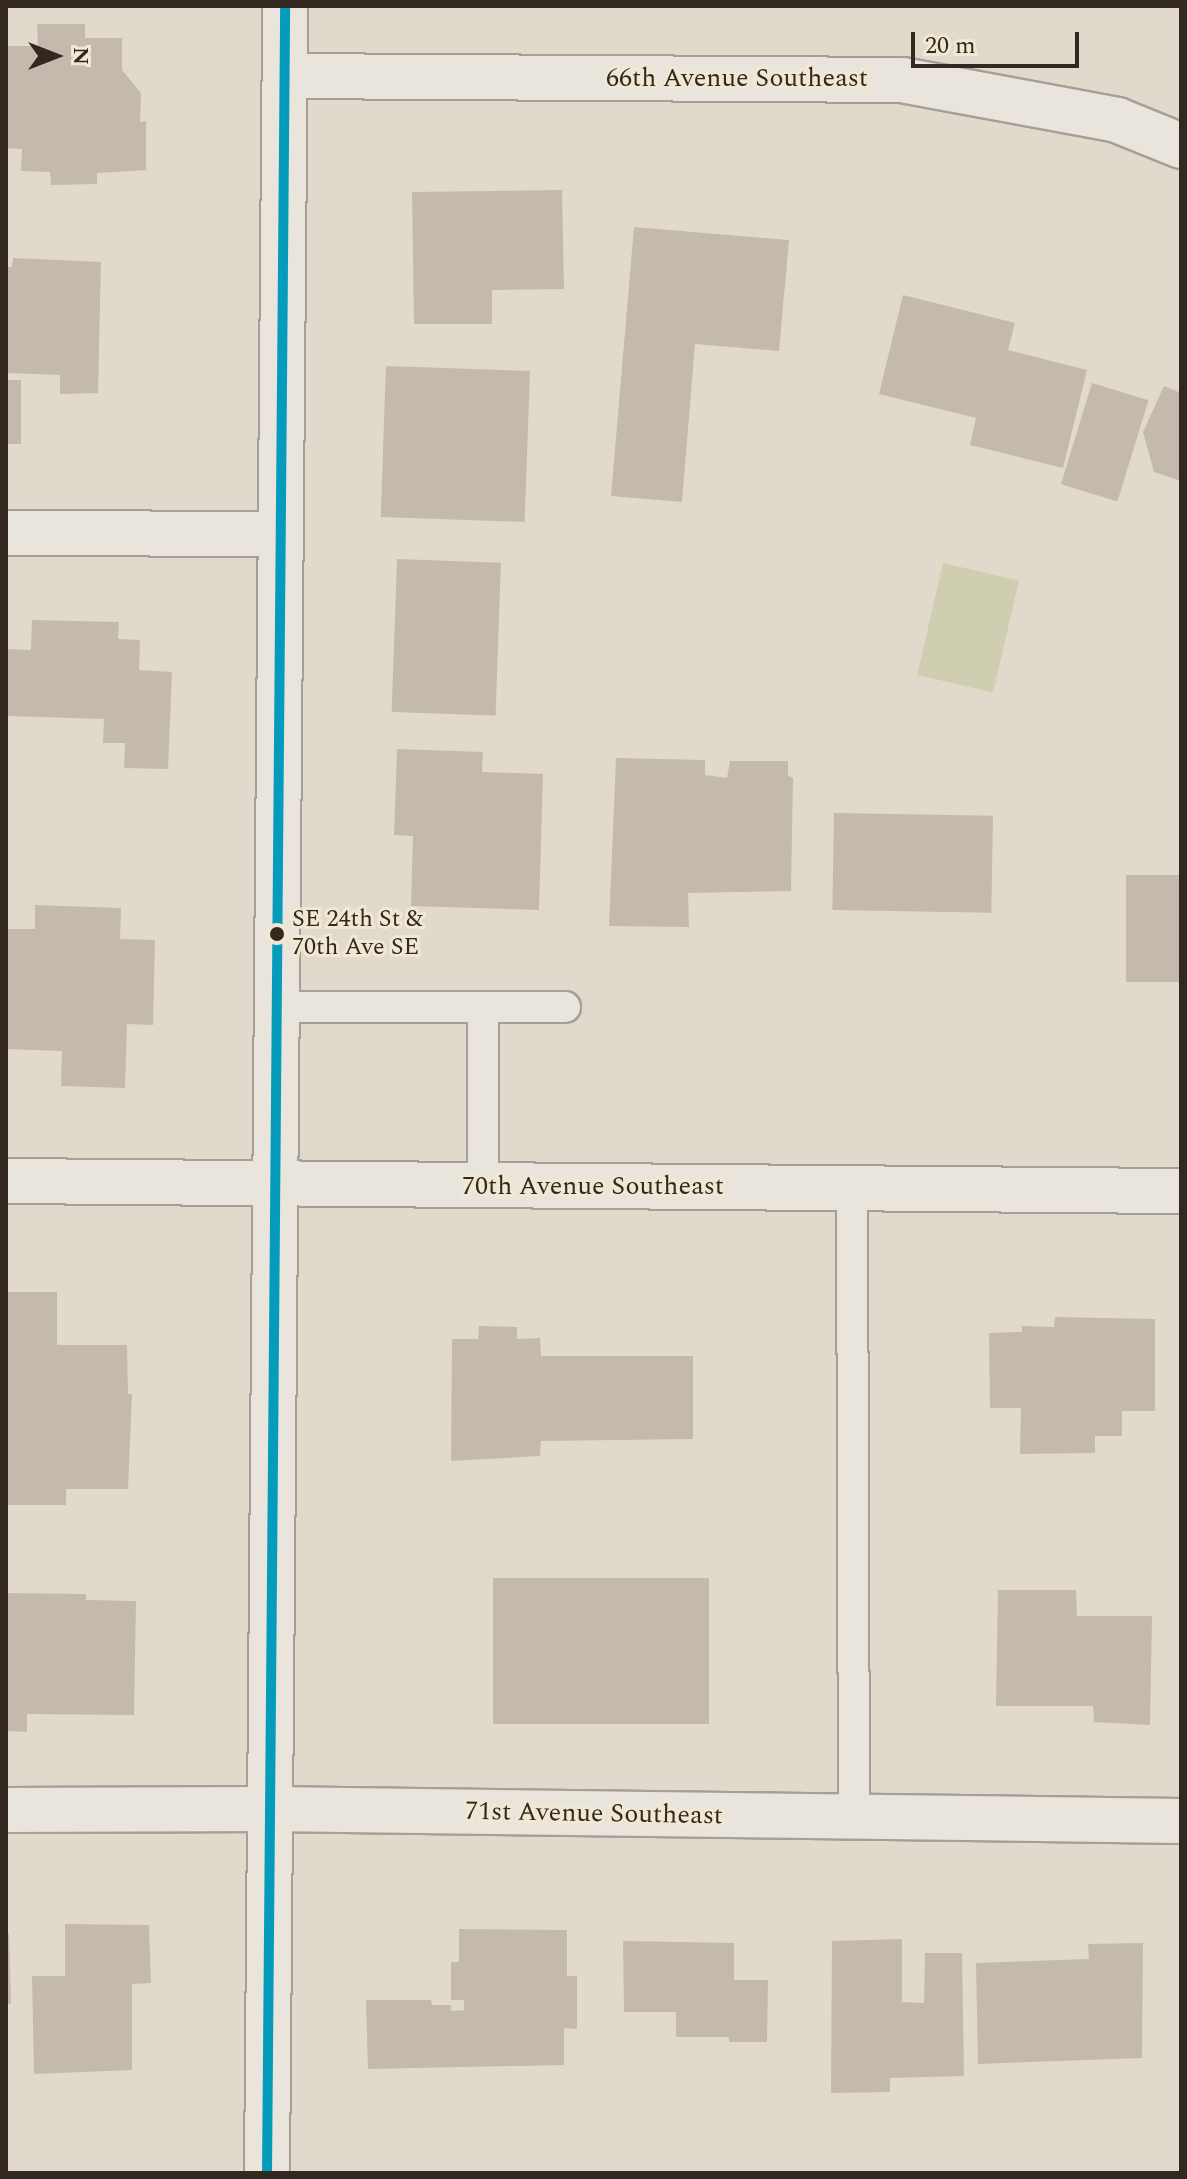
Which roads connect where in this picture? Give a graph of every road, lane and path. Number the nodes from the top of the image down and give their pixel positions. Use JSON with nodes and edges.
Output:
{"nodes":[{"id":1,"x":285,"y":6,"type":"edge"},
{"id":2,"x":285,"y":76,"type":"junction"},
{"id":3,"x":1181,"y":146,"type":"edge"},
{"id":4,"x":6,"y":533,"type":"edge"},
{"id":5,"x":280,"y":534,"type":"junction"},
{"id":6,"x":276,"y":1007,"type":"junction"},
{"id":7,"x":483,"y":1007,"type":"junction"},
{"id":8,"x":565,"y":1007,"type":"dead end"},
{"id":9,"x":6,"y":1181,"type":"edge"},
{"id":10,"x":275,"y":1185,"type":"junction"},
{"id":11,"x":483,"y":1186,"type":"junction"},
{"id":12,"x":852,"y":1189,"type":"junction"},
{"id":13,"x":1181,"y":1191,"type":"edge"},
{"id":14,"x":270,"y":1809,"type":"junction"},
{"id":15,"x":6,"y":1810,"type":"edge"},
{"id":16,"x":854,"y":1817,"type":"junction"},
{"id":17,"x":1181,"y":1821,"type":"edge"},
{"id":18,"x":267,"y":2173,"type":"edge"}],
"edges":[{"from":1,"to":2,"type":"street"},
{"from":2,"to":3,"type":"street","name":"66th Avenue Southeast"},
{"from":2,"to":5,"type":"street"},
{"from":4,"to":5,"type":"street"},
{"from":5,"to":6,"type":"street"},
{"from":6,"to":7,"type":"lane"},
{"from":6,"to":10,"type":"street"},
{"from":7,"to":8,"type":"lane"},
{"from":7,"to":11,"type":"lane"},
{"from":9,"to":10,"type":"street","name":"70th Avenue Southeast"},
{"from":10,"to":11,"type":"street","name":"70th Avenue Southeast"},
{"from":10,"to":14,"type":"street"},
{"from":11,"to":12,"type":"street","name":"70th Avenue Southeast"},
{"from":12,"to":13,"type":"street","name":"70th Avenue Southeast"},
{"from":12,"to":16,"type":"lane"},
{"from":14,"to":15,"type":"street","name":"71st Avenue Southeast"},
{"from":14,"to":16,"type":"street","name":"71st Avenue Southeast"},
{"from":14,"to":18,"type":"street"},
{"from":16,"to":17,"type":"street","name":"71st Avenue Southeast"}]}
